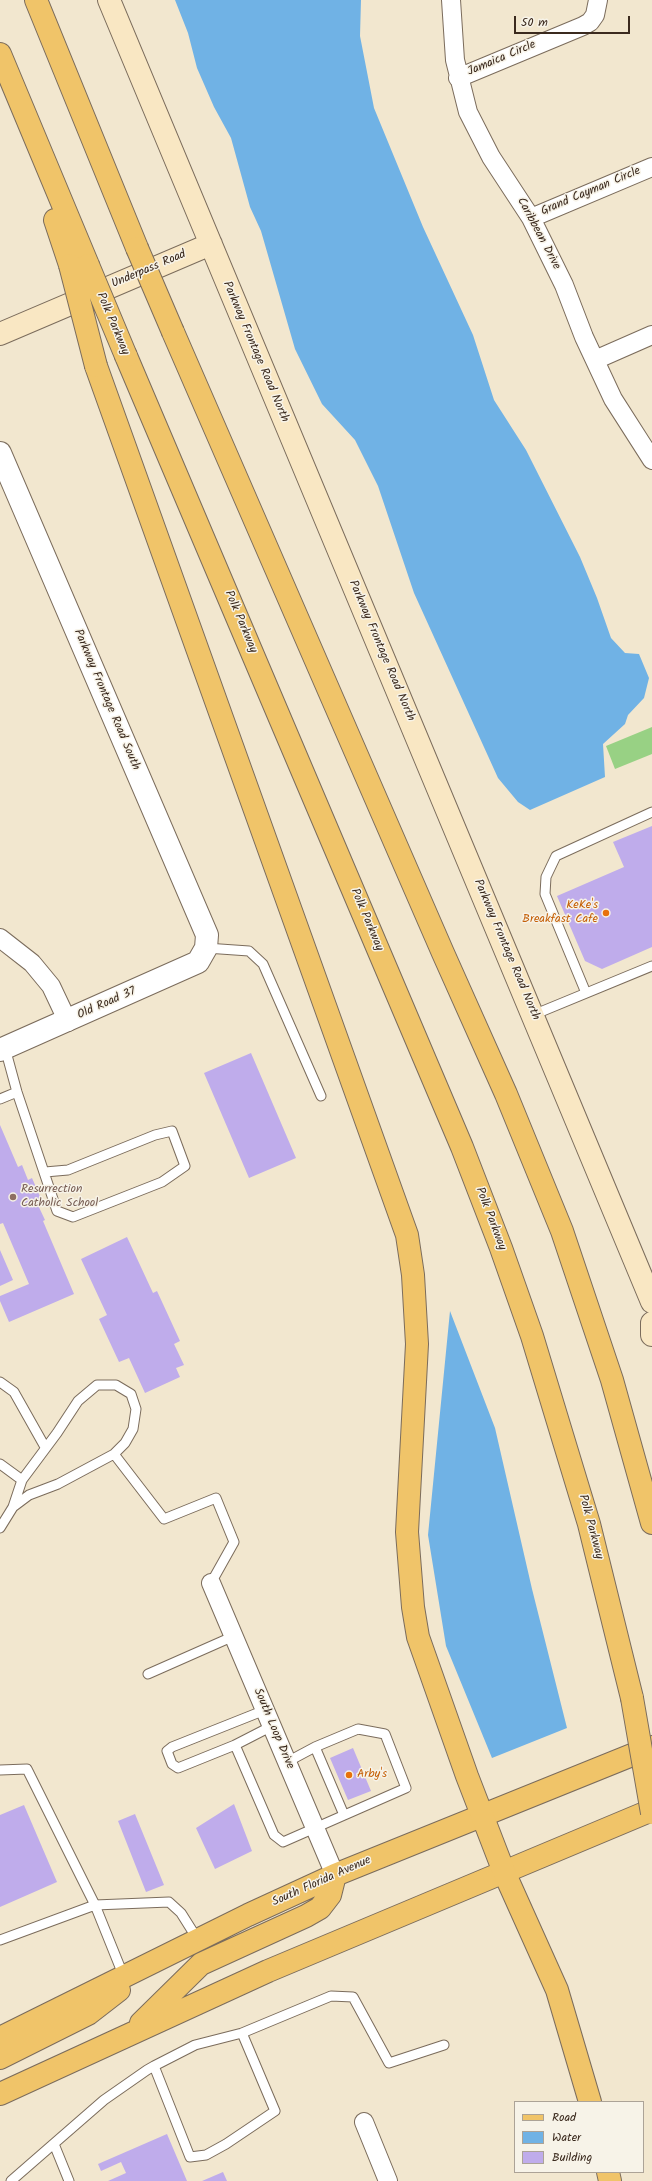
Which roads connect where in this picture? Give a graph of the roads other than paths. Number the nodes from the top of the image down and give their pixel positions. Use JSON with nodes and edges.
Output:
{"nodes":[{"id":1,"x":36,"y":0,"type":"edge"},
{"id":2,"x":109,"y":0,"type":"edge"},
{"id":3,"x":451,"y":0,"type":"edge"},
{"id":4,"x":598,"y":0,"type":"edge"},
{"id":5,"x":0,"y":54,"type":"edge"},
{"id":6,"x":458,"y":78,"type":"junction"},
{"id":7,"x":652,"y":167,"type":"edge"},
{"id":8,"x":531,"y":218,"type":"junction"},
{"id":9,"x":211,"y":244,"type":"junction"},
{"id":10,"x":79,"y":265,"type":"junction"},
{"id":11,"x":0,"y":334,"type":"edge"},
{"id":12,"x":652,"y":335,"type":"edge"},
{"id":13,"x":595,"y":360,"type":"junction"},
{"id":14,"x":0,"y":453,"type":"edge"},
{"id":15,"x":652,"y":460,"type":"edge"},
{"id":16,"x":652,"y":812,"type":"edge"},
{"id":17,"x":0,"y":938,"type":"edge"},
{"id":18,"x":206,"y":948,"type":"junction"},
{"id":19,"x":652,"y":966,"type":"edge"},
{"id":20,"x":586,"y":993,"type":"junction"},
{"id":21,"x":533,"y":1015,"type":"junction"},
{"id":22,"x":68,"y":1022,"type":"junction"},
{"id":23,"x":2,"y":1045,"type":"edge"},
{"id":24,"x":17,"y":1092,"type":"junction"},
{"id":25,"x":321,"y":1096,"type":"dead end"},
{"id":26,"x":0,"y":1099,"type":"edge"},
{"id":27,"x":45,"y":1172,"type":"junction"},
{"id":28,"x":652,"y":1302,"type":"edge"},
{"id":29,"x":652,"y":1323,"type":"edge"},
{"id":30,"x":652,"y":1335,"type":"edge"},
{"id":31,"x":0,"y":1382,"type":"edge"},
{"id":32,"x":45,"y":1447,"type":"junction"},
{"id":33,"x":114,"y":1454,"type":"junction"},
{"id":34,"x":0,"y":1464,"type":"edge"},
{"id":35,"x":22,"y":1480,"type":"junction"},
{"id":36,"x":13,"y":1507,"type":"junction"},
{"id":37,"x":652,"y":1523,"type":"edge"},
{"id":38,"x":0,"y":1528,"type":"edge"},
{"id":39,"x":212,"y":1583,"type":"joint"},
{"id":40,"x":234,"y":1636,"type":"junction"},
{"id":41,"x":148,"y":1674,"type":"dead end"},
{"id":42,"x":268,"y":1718,"type":"junction"},
{"id":43,"x":235,"y":1745,"type":"junction"},
{"id":44,"x":315,"y":1747,"type":"junction"},
{"id":45,"x":652,"y":1747,"type":"edge"},
{"id":46,"x":287,"y":1762,"type":"junction"},
{"id":47,"x":0,"y":1770,"type":"edge"},
{"id":48,"x":652,"y":1811,"type":"edge"},
{"id":49,"x":482,"y":1814,"type":"junction"},
{"id":50,"x":344,"y":1815,"type":"junction"},
{"id":51,"x":314,"y":1827,"type":"junction"},
{"id":52,"x":504,"y":1872,"type":"junction"},
{"id":53,"x":335,"y":1876,"type":"junction"},
{"id":54,"x":95,"y":1905,"type":"junction"},
{"id":55,"x":0,"y":1940,"type":"edge"},
{"id":56,"x":198,"y":1940,"type":"junction"},
{"id":57,"x":149,"y":1964,"type":"junction"},
{"id":58,"x":124,"y":1977,"type":"junction"},
{"id":59,"x":130,"y":2033,"type":"junction"},
{"id":60,"x":242,"y":2033,"type":"junction"},
{"id":61,"x":0,"y":2038,"type":"edge"},
{"id":62,"x":444,"y":2045,"type":"dead end"},
{"id":63,"x":0,"y":2058,"type":"edge"},
{"id":64,"x":154,"y":2066,"type":"junction"},
{"id":65,"x":0,"y":2094,"type":"edge"},
{"id":66,"x":590,"y":2101,"type":"edge"},
{"id":67,"x":364,"y":2122,"type":"dead end"},
{"id":68,"x":54,"y":2144,"type":"junction"},
{"id":69,"x":11,"y":2181,"type":"edge"},
{"id":70,"x":69,"y":2181,"type":"edge"},
{"id":71,"x":388,"y":2181,"type":"edge"}],
"edges":[{"from":1,"to":37,"type":"main road","bridge":true},
{"from":2,"to":9,"type":"main road","name":"Parkway Frontage Road North"},
{"from":3,"to":6,"type":"street","name":"Caribbean Drive"},
{"from":4,"to":6,"type":"street","name":"Jamaica Circle"},
{"from":5,"to":10,"type":"main road","name":"Polk Parkway"},
{"from":6,"to":8,"type":"street","name":"Caribbean Drive"},
{"from":7,"to":8,"type":"street","name":"Grand Cayman Circle"},
{"from":8,"to":13,"type":"street","name":"Caribbean Drive"},
{"from":9,"to":11,"type":"main road","name":"Underpass Road"},
{"from":9,"to":21,"type":"main road","name":"Parkway Frontage Road North"},
{"from":10,"to":48,"type":"main road","name":"Polk Parkway","bridge":true},
{"from":10,"to":49,"type":"main road","bridge":true},
{"from":12,"to":13,"type":"street"},
{"from":13,"to":15,"type":"street","name":"Caribbean Drive"},
{"from":14,"to":18,"type":"street","name":"Parkway Frontage Road South"},
{"from":16,"to":20,"type":"lane"},
{"from":17,"to":22,"type":"street"},
{"from":18,"to":22,"type":"street","name":"Old Road 37"},
{"from":18,"to":25,"type":"lane"},
{"from":19,"to":20,"type":"lane"},
{"from":20,"to":21,"type":"lane"},
{"from":21,"to":28,"type":"main road","name":"Parkway Frontage Road North"},
{"from":22,"to":23,"type":"street","name":"Old Road 37"},
{"from":23,"to":24,"type":"lane"},
{"from":24,"to":26,"type":"lane"},
{"from":24,"to":27,"type":"lane"},
{"from":27,"to":27,"type":"lane"},
{"from":29,"to":30,"type":"main road"},
{"from":31,"to":32,"type":"lane"},
{"from":32,"to":33,"type":"lane"},
{"from":32,"to":35,"type":"lane"},
{"from":33,"to":36,"type":"lane"},
{"from":33,"to":39,"type":"lane"},
{"from":34,"to":35,"type":"lane"},
{"from":35,"to":36,"type":"lane"},
{"from":36,"to":38,"type":"lane"},
{"from":39,"to":40,"type":"street","name":"South Loop Drive"},
{"from":40,"to":41,"type":"lane"},
{"from":40,"to":42,"type":"street","name":"South Loop Drive"},
{"from":42,"to":43,"type":"lane"},
{"from":42,"to":43,"type":"lane"},
{"from":42,"to":46,"type":"street","name":"South Loop Drive"},
{"from":43,"to":51,"type":"lane"},
{"from":44,"to":46,"type":"lane"},
{"from":44,"to":50,"type":"lane"},
{"from":44,"to":50,"type":"lane"},
{"from":45,"to":49,"type":"main road","name":"South Florida Avenue"},
{"from":46,"to":51,"type":"street","name":"South Loop Drive"},
{"from":47,"to":54,"type":"lane"},
{"from":48,"to":52,"type":"main road"},
{"from":49,"to":52,"type":"main road"},
{"from":49,"to":53,"type":"main road","name":"South Florida Avenue"},
{"from":50,"to":51,"type":"lane"},
{"from":51,"to":53,"type":"street","name":"South Loop Drive"},
{"from":52,"to":59,"type":"main road"},
{"from":52,"to":66,"type":"main road"},
{"from":53,"to":56,"type":"main road","name":"South Florida Avenue"},
{"from":53,"to":59,"type":"main road"},
{"from":54,"to":55,"type":"lane"},
{"from":54,"to":56,"type":"lane"},
{"from":54,"to":58,"type":"lane"},
{"from":56,"to":57,"type":"main road","name":"South Florida Avenue"},
{"from":57,"to":58,"type":"main road","name":"South Florida Avenue"},
{"from":57,"to":63,"type":"main road"},
{"from":58,"to":61,"type":"main road","name":"South Florida Avenue"},
{"from":59,"to":65,"type":"main road"},
{"from":60,"to":62,"type":"lane"},
{"from":60,"to":64,"type":"lane"},
{"from":60,"to":64,"type":"lane"},
{"from":64,"to":68,"type":"lane"},
{"from":67,"to":71,"type":"street"},
{"from":68,"to":69,"type":"lane"},
{"from":68,"to":70,"type":"lane"}]}
